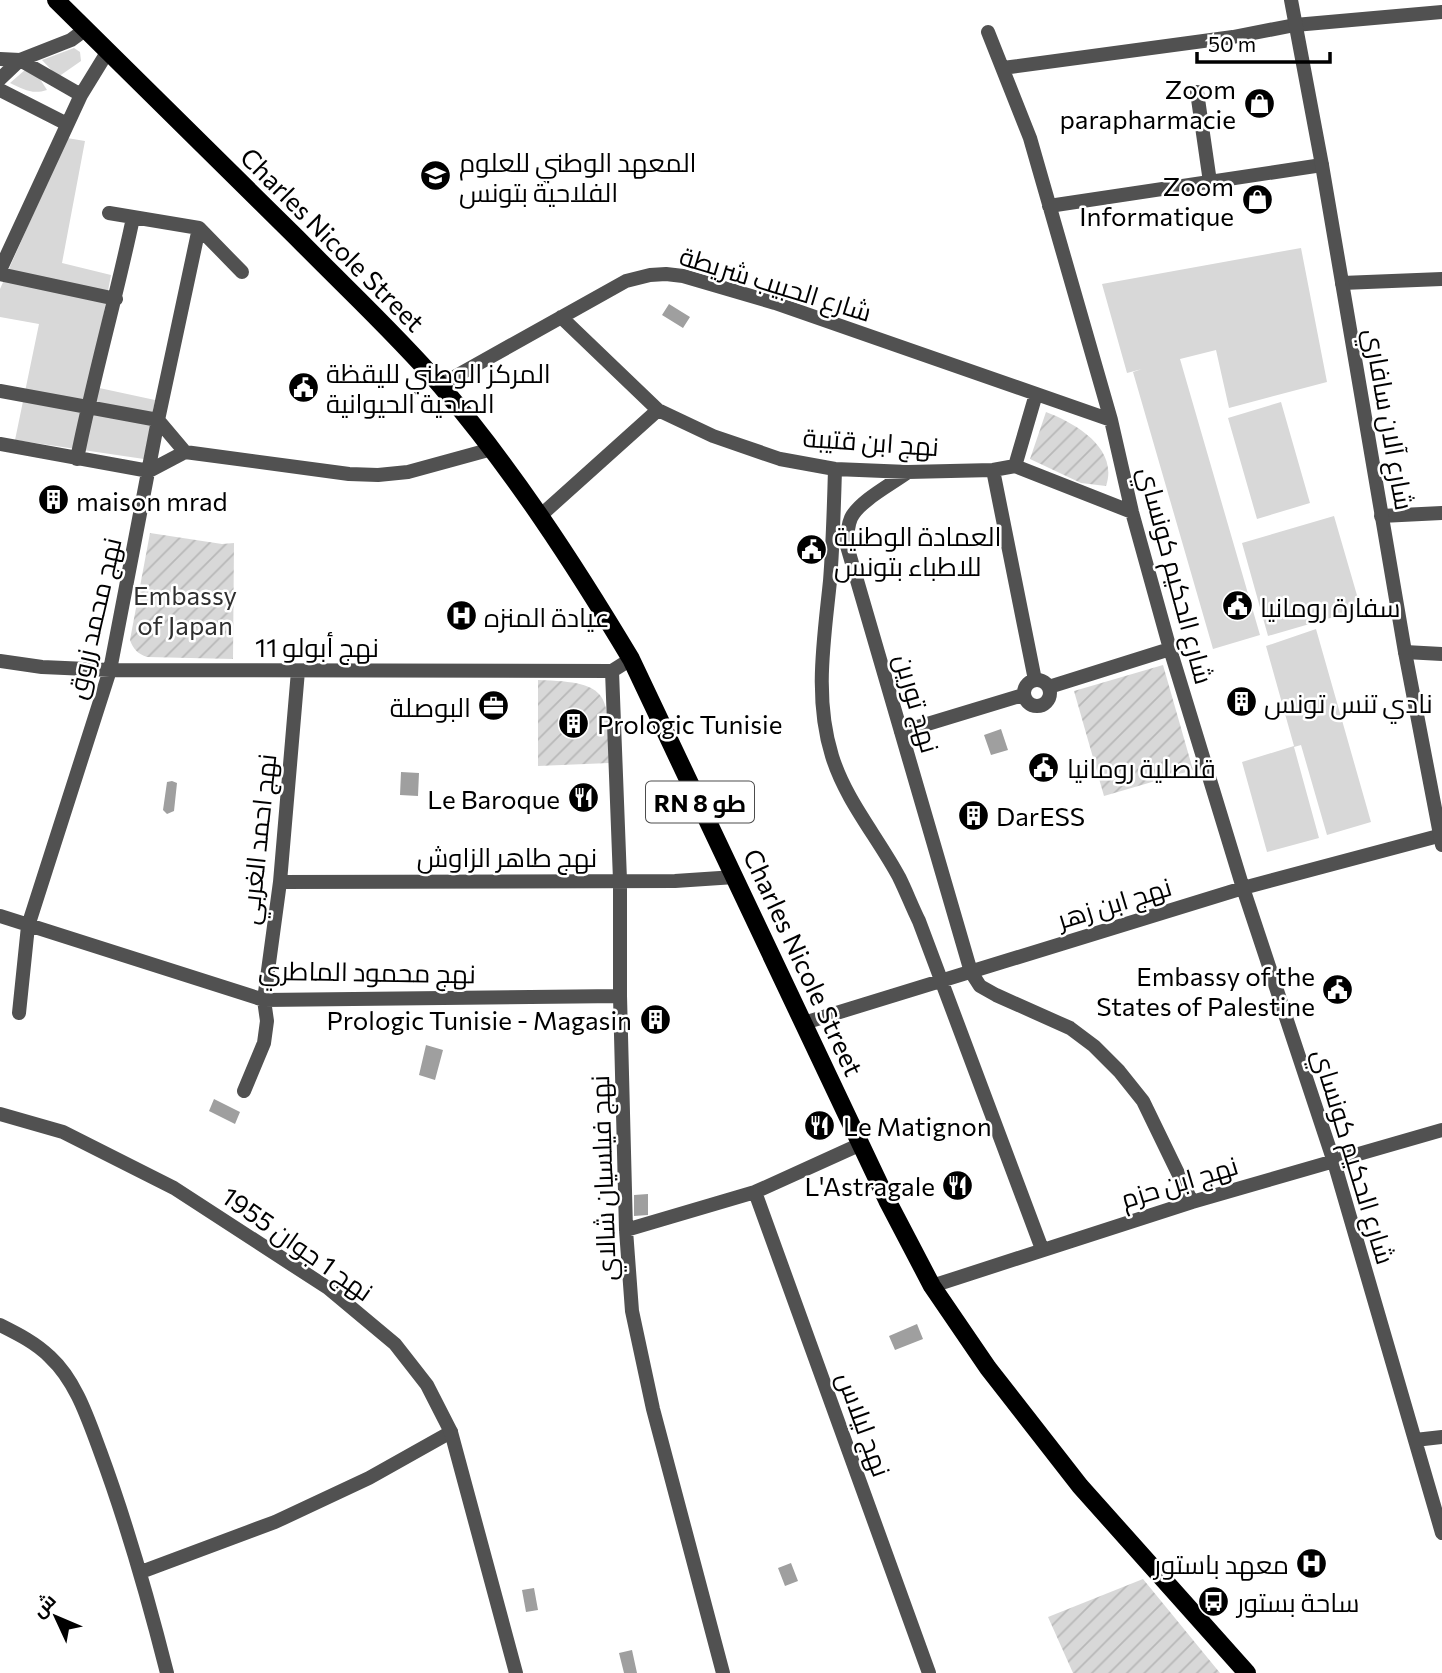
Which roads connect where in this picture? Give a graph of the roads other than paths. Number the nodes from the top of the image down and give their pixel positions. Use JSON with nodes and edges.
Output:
{"nodes":[{"id":1,"x":56,"y":0,"type":"edge"},
{"id":2,"x":1291,"y":0,"type":"edge"},
{"id":3,"x":1442,"y":12,"type":"edge"},
{"id":4,"x":1296,"y":25,"type":"junction"},
{"id":5,"x":86,"y":29,"type":"junction"},
{"id":6,"x":988,"y":32,"type":"dead end"},
{"id":7,"x":108,"y":51,"type":"junction"},
{"id":8,"x":0,"y":59,"type":"edge"},
{"id":9,"x":20,"y":60,"type":"junction"},
{"id":10,"x":1003,"y":68,"type":"junction"},
{"id":11,"x":0,"y":79,"type":"edge"},
{"id":12,"x":0,"y":90,"type":"edge"},
{"id":13,"x":1197,"y":92,"type":"dead end"},
{"id":14,"x":81,"y":95,"type":"junction"},
{"id":15,"x":67,"y":124,"type":"junction"},
{"id":16,"x":1322,"y":165,"type":"junction"},
{"id":17,"x":1210,"y":182,"type":"junction"},
{"id":18,"x":1049,"y":206,"type":"junction"},
{"id":19,"x":109,"y":213,"type":"dead end"},
{"id":20,"x":133,"y":218,"type":"junction"},
{"id":21,"x":199,"y":228,"type":"junction"},
{"id":22,"x":0,"y":272,"type":"edge"},
{"id":23,"x":242,"y":272,"type":"dead end"},
{"id":24,"x":1442,"y":279,"type":"edge"},
{"id":25,"x":1342,"y":283,"type":"junction"},
{"id":26,"x":116,"y":299,"type":"junction"},
{"id":27,"x":561,"y":317,"type":"junction"},
{"id":28,"x":440,"y":385,"type":"junction"},
{"id":29,"x":0,"y":391,"type":"edge"},
{"id":30,"x":1036,"y":394,"type":"junction"},
{"id":31,"x":87,"y":407,"type":"junction"},
{"id":32,"x":658,"y":410,"type":"junction"},
{"id":33,"x":158,"y":420,"type":"junction"},
{"id":34,"x":1111,"y":420,"type":"junction"},
{"id":35,"x":0,"y":444,"type":"edge"},
{"id":36,"x":492,"y":449,"type":"junction"},
{"id":37,"x":185,"y":452,"type":"junction"},
{"id":38,"x":77,"y":459,"type":"junction"},
{"id":39,"x":1015,"y":466,"type":"junction"},
{"id":40,"x":835,"y":469,"type":"junction"},
{"id":41,"x":993,"y":470,"type":"junction"},
{"id":42,"x":149,"y":471,"type":"junction"},
{"id":43,"x":908,"y":472,"type":"junction"},
{"id":44,"x":1132,"y":512,"type":"junction"},
{"id":45,"x":1442,"y":513,"type":"edge"},
{"id":46,"x":540,"y":516,"type":"junction"},
{"id":47,"x":1381,"y":516,"type":"junction"},
{"id":48,"x":840,"y":546,"type":"junction"},
{"id":49,"x":1170,"y":649,"type":"junction"},
{"id":50,"x":1405,"y":652,"type":"junction"},
{"id":51,"x":1442,"y":654,"type":"edge"},
{"id":52,"x":631,"y":659,"type":"junction"},
{"id":53,"x":0,"y":661,"type":"edge"},
{"id":54,"x":110,"y":670,"type":"junction"},
{"id":55,"x":298,"y":671,"type":"junction"},
{"id":56,"x":612,"y":671,"type":"junction"},
{"id":57,"x":1035,"y":680,"type":"junction"},
{"id":58,"x":1049,"y":687,"type":"junction"},
{"id":59,"x":1024,"y":695,"type":"junction"},
{"id":60,"x":901,"y":732,"type":"junction"},
{"id":61,"x":1441,"y":838,"type":"edge"},
{"id":62,"x":735,"y":877,"type":"junction"},
{"id":63,"x":620,"y":880,"type":"junction"},
{"id":64,"x":280,"y":882,"type":"junction"},
{"id":65,"x":1243,"y":888,"type":"junction"},
{"id":66,"x":0,"y":916,"type":"edge"},
{"id":67,"x":28,"y":926,"type":"junction"},
{"id":68,"x":971,"y":972,"type":"junction"},
{"id":69,"x":941,"y":980,"type":"junction"},
{"id":70,"x":620,"y":996,"type":"junction"},
{"id":71,"x":264,"y":1000,"type":"junction"},
{"id":72,"x":19,"y":1013,"type":"dead end"},
{"id":73,"x":804,"y":1023,"type":"junction"},
{"id":74,"x":244,"y":1091,"type":"dead end"},
{"id":75,"x":0,"y":1114,"type":"edge"},
{"id":76,"x":1442,"y":1130,"type":"edge"},
{"id":77,"x":861,"y":1144,"type":"junction"},
{"id":78,"x":1334,"y":1162,"type":"junction"},
{"id":79,"x":755,"y":1192,"type":"junction"},
{"id":80,"x":1192,"y":1202,"type":"junction"},
{"id":81,"x":626,"y":1230,"type":"junction"},
{"id":82,"x":1042,"y":1249,"type":"junction"},
{"id":83,"x":932,"y":1286,"type":"junction"},
{"id":84,"x":0,"y":1325,"type":"edge"},
{"id":85,"x":451,"y":1432,"type":"junction"},
{"id":86,"x":1442,"y":1437,"type":"edge"},
{"id":87,"x":1415,"y":1440,"type":"junction"},
{"id":88,"x":1442,"y":1533,"type":"edge"},
{"id":89,"x":141,"y":1572,"type":"junction"},
{"id":90,"x":167,"y":1673,"type":"edge"},
{"id":91,"x":516,"y":1673,"type":"edge"},
{"id":92,"x":723,"y":1673,"type":"edge"},
{"id":93,"x":929,"y":1673,"type":"edge"},
{"id":94,"x":1247,"y":1673,"type":"edge"}],
"edges":[{"from":1,"to":5,"type":"main road","name":"Charles Nicole Street","number":"RN 8 طو"},
{"from":2,"to":4,"type":"street","name":"شارع آلان سافاري"},
{"from":3,"to":4,"type":"street"},
{"from":4,"to":10,"type":"street"},
{"from":4,"to":16,"type":"street","name":"شارع آلان سافاري"},
{"from":5,"to":7,"type":"main road","name":"Charles Nicole Street","number":"RN 8 طو"},
{"from":5,"to":9,"type":"street"},
{"from":6,"to":10,"type":"street","name":"شارع الحكيم كونساي"},
{"from":7,"to":14,"type":"street"},
{"from":7,"to":28,"type":"main road","name":"Charles Nicole Street","number":"RN 8 طو"},
{"from":8,"to":9,"type":"street"},
{"from":9,"to":11,"type":"street"},
{"from":9,"to":14,"type":"street"},
{"from":10,"to":18,"type":"street","name":"شارع الحكيم كونساي"},
{"from":12,"to":15,"type":"street"},
{"from":13,"to":17,"type":"street"},
{"from":14,"to":15,"type":"street"},
{"from":15,"to":22,"type":"street"},
{"from":16,"to":17,"type":"street"},
{"from":16,"to":25,"type":"street","name":"شارع آلان سافاري"},
{"from":17,"to":18,"type":"street"},
{"from":18,"to":34,"type":"street","name":"شارع الحكيم كونساي"},
{"from":19,"to":20,"type":"street"},
{"from":20,"to":21,"type":"street"},
{"from":20,"to":26,"type":"street"},
{"from":21,"to":23,"type":"street"},
{"from":21,"to":33,"type":"street","name":"نهج محمد زروق"},
{"from":22,"to":26,"type":"street"},
{"from":24,"to":25,"type":"street"},
{"from":25,"to":47,"type":"street","name":"شارع آلان سافاري"},
{"from":26,"to":31,"type":"street"},
{"from":27,"to":28,"type":"street","name":"شارع الحبيب شريطة"},
{"from":27,"to":30,"type":"street","name":"شارع الحبيب شريطة"},
{"from":27,"to":32,"type":"street","name":"نهج ابن قتيبة"},
{"from":28,"to":36,"type":"main road","name":"Charles Nicole Street","number":"RN 8 طو"},
{"from":29,"to":31,"type":"street"},
{"from":30,"to":34,"type":"street","name":"شارع الحبيب شريطة"},
{"from":30,"to":39,"type":"street"},
{"from":31,"to":33,"type":"street"},
{"from":31,"to":38,"type":"street"},
{"from":32,"to":40,"type":"street","name":"نهج ابن قتيبة"},
{"from":32,"to":46,"type":"street"},
{"from":33,"to":37,"type":"street"},
{"from":33,"to":42,"type":"street","name":"نهج محمد زروق"},
{"from":34,"to":44,"type":"street","name":"شارع الحكيم كونساي"},
{"from":35,"to":38,"type":"street"},
{"from":36,"to":37,"type":"street"},
{"from":36,"to":46,"type":"main road","name":"Charles Nicole Street","number":"RN 8 طو"},
{"from":37,"to":42,"type":"street"},
{"from":38,"to":42,"type":"street"},
{"from":39,"to":41,"type":"street","name":"نهج ابن قتيبة"},
{"from":39,"to":44,"type":"street"},
{"from":40,"to":43,"type":"street","name":"نهج ابن قتيبة"},
{"from":40,"to":48,"type":"street","name":"نهج تورين"},
{"from":41,"to":43,"type":"street","name":"نهج ابن قتيبة"},
{"from":41,"to":57,"type":"street"},
{"from":42,"to":54,"type":"street","name":"نهج محمد زروق"},
{"from":43,"to":48,"type":"street","name":"نهج تورين"},
{"from":44,"to":49,"type":"street","name":"شارع الحكيم كونساي"},
{"from":45,"to":47,"type":"street"},
{"from":46,"to":52,"type":"main road","name":"Charles Nicole Street","number":"RN 8 طو"},
{"from":47,"to":50,"type":"street","name":"شارع آلان سافاري"},
{"from":48,"to":60,"type":"street","name":"نهج تورين"},
{"from":48,"to":69,"type":"street","name":"نهج تورين"},
{"from":49,"to":58,"type":"street"},
{"from":49,"to":65,"type":"street","name":"شارع الحكيم كونساي"},
{"from":50,"to":51,"type":"street"},
{"from":50,"to":61,"type":"street","name":"شارع آلان سافاري"},
{"from":52,"to":56,"type":"street"},
{"from":52,"to":62,"type":"main road","name":"Charles Nicole Street","number":"RN 8 طو"},
{"from":53,"to":54,"type":"street","name":"نهج أبولو 11"},
{"from":54,"to":55,"type":"street","name":"نهج أبولو 11"},
{"from":54,"to":67,"type":"street","name":"نهج محمد زروق"},
{"from":55,"to":56,"type":"street","name":"نهج أبولو 11"},
{"from":55,"to":64,"type":"street","name":"نهج احمد الغربي"},
{"from":56,"to":63,"type":"street","name":"نهج فيلسيان شالاي"},
{"from":57,"to":58,"type":"street"},
{"from":57,"to":59,"type":"street"},
{"from":58,"to":59,"type":"street"},
{"from":59,"to":60,"type":"street"},
{"from":60,"to":68,"type":"street","name":"نهج تورين"},
{"from":61,"to":65,"type":"street","name":"نهج ابن زهر"},
{"from":62,"to":63,"type":"street","name":"نهج طاهر الزاوش"},
{"from":62,"to":73,"type":"main road","name":"Charles Nicole Street","number":"RN 8 طو"},
{"from":63,"to":64,"type":"street","name":"نهج طاهر الزاوش"},
{"from":63,"to":70,"type":"street","name":"نهج فيلسيان شالاي"},
{"from":64,"to":71,"type":"street","name":"نهج احمد الغربي"},
{"from":65,"to":68,"type":"street","name":"نهج ابن زهر"},
{"from":65,"to":78,"type":"street","name":"شارع الحكيم كونساي"},
{"from":66,"to":67,"type":"street","name":"نهج محمود الماطري"},
{"from":67,"to":71,"type":"street","name":"نهج محمود الماطري"},
{"from":67,"to":72,"type":"street","name":"نهج محمد زروق"},
{"from":68,"to":69,"type":"street","name":"نهج ابن زهر"},
{"from":68,"to":80,"type":"street"},
{"from":69,"to":73,"type":"street","name":"نهج ابن زهر"},
{"from":69,"to":82,"type":"street","name":"نهج تورين"},
{"from":70,"to":71,"type":"street","name":"نهج محمود الماطري"},
{"from":70,"to":81,"type":"street","name":"نهج فيلسيان شالاي"},
{"from":71,"to":74,"type":"street","name":"نهج احمد الغربي"},
{"from":73,"to":77,"type":"main road","name":"Charles Nicole Street","number":"RN 8 طو"},
{"from":75,"to":85,"type":"street","name":"نهج 1 جوان 1955"},
{"from":76,"to":78,"type":"street","name":"نهج ابن حزم"},
{"from":77,"to":79,"type":"street"},
{"from":77,"to":83,"type":"main road","name":"Charles Nicole Street","number":"RN 8 طو"},
{"from":78,"to":80,"type":"street","name":"نهج ابن حزم"},
{"from":78,"to":87,"type":"street","name":"شارع الحكيم كونساي"},
{"from":79,"to":81,"type":"street"},
{"from":79,"to":93,"type":"street","name":"نهج ليلاس"},
{"from":80,"to":82,"type":"street","name":"نهج ابن حزم"},
{"from":81,"to":92,"type":"street","name":"نهج فيلسيان شالاي"},
{"from":82,"to":83,"type":"street","name":"نهج ابن حزم"},
{"from":83,"to":94,"type":"main road","name":"Charles Nicole Street","number":"RN 8 طو"},
{"from":84,"to":89,"type":"street"},
{"from":85,"to":89,"type":"street"},
{"from":85,"to":91,"type":"street","name":"نهج 1 جوان 1955"},
{"from":86,"to":87,"type":"street"},
{"from":87,"to":88,"type":"street","name":"شارع الحكيم كونساي"},
{"from":89,"to":90,"type":"street"}]}
